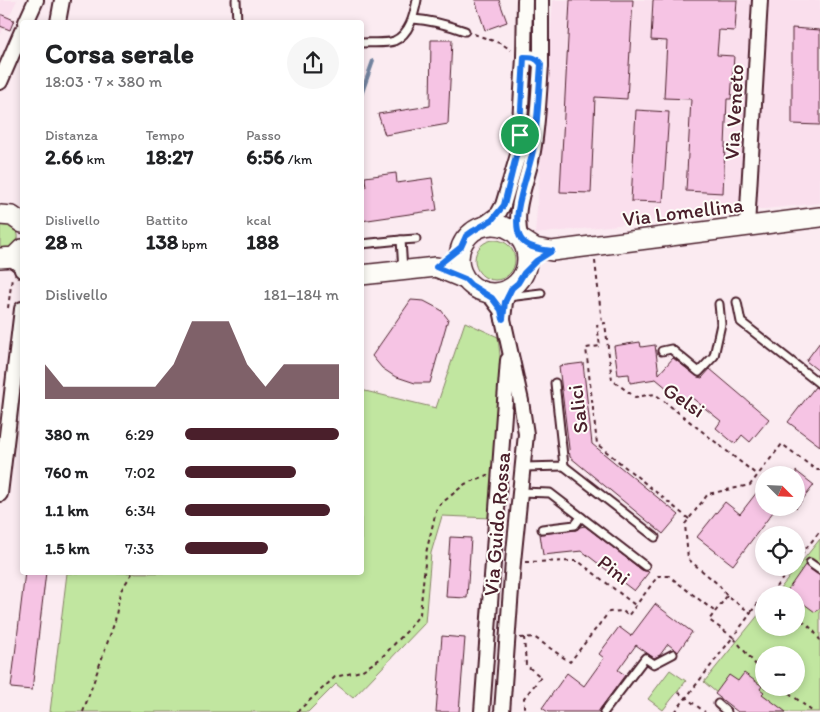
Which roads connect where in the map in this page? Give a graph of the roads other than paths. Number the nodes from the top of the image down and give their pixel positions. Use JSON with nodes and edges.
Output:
{"nodes":[{"id":1,"x":36,"y":0,"type":"edge"},
{"id":2,"x":62,"y":0,"type":"edge"},
{"id":3,"x":236,"y":0,"type":"edge"},
{"id":4,"x":417,"y":0,"type":"edge"},
{"id":5,"x":525,"y":0,"type":"edge"},
{"id":6,"x":540,"y":0,"type":"edge"},
{"id":7,"x":760,"y":0,"type":"edge"},
{"id":8,"x":413,"y":19,"type":"junction"},
{"id":9,"x":27,"y":20,"type":"edge"},
{"id":10,"x":58,"y":20,"type":"edge"},
{"id":11,"x":237,"y":20,"type":"edge"},
{"id":12,"x":465,"y":31,"type":"road end"},
{"id":13,"x":20,"y":37,"type":"edge"},
{"id":14,"x":364,"y":43,"type":"edge"},
{"id":15,"x":524,"y":57,"type":"junction"},
{"id":16,"x":541,"y":64,"type":"junction"},
{"id":17,"x":0,"y":82,"type":"edge"},
{"id":18,"x":9,"y":213,"type":"edge"},
{"id":19,"x":820,"y":217,"type":"edge"},
{"id":20,"x":20,"y":222,"type":"edge"},
{"id":21,"x":483,"y":225,"type":"junction"},
{"id":22,"x":747,"y":226,"type":"junction"},
{"id":23,"x":416,"y":239,"type":"dead end"},
{"id":24,"x":522,"y":239,"type":"junction"},
{"id":25,"x":401,"y":240,"type":"junction"},
{"id":26,"x":364,"y":244,"type":"edge"},
{"id":27,"x":461,"y":247,"type":"junction"},
{"id":28,"x":552,"y":251,"type":"junction"},
{"id":29,"x":436,"y":267,"type":"junction"},
{"id":30,"x":403,"y":270,"type":"junction"},
{"id":31,"x":524,"y":273,"type":"junction"},
{"id":32,"x":364,"y":275,"type":"edge"},
{"id":33,"x":465,"y":279,"type":"junction"},
{"id":34,"x":481,"y":291,"type":"junction"},
{"id":35,"x":510,"y":292,"type":"junction"},
{"id":36,"x":541,"y":293,"type":"dead end"},
{"id":37,"x":737,"y":302,"type":"dead end"},
{"id":38,"x":719,"y":304,"type":"dead end"},
{"id":39,"x":503,"y":319,"type":"junction"},
{"id":40,"x":20,"y":326,"type":"edge"},
{"id":41,"x":509,"y":342,"type":"junction"},
{"id":42,"x":662,"y":351,"type":"dead end"},
{"id":43,"x":555,"y":383,"type":"dead end"},
{"id":44,"x":820,"y":384,"type":"edge"},
{"id":45,"x":564,"y":466,"type":"junction"},
{"id":46,"x":523,"y":467,"type":"junction"},
{"id":47,"x":520,"y":492,"type":"junction"},
{"id":48,"x":0,"y":494,"type":"edge"},
{"id":49,"x":581,"y":517,"type":"junction"},
{"id":50,"x":542,"y":529,"type":"dead end"},
{"id":51,"x":654,"y":536,"type":"dead end"},
{"id":52,"x":810,"y":563,"type":"dead end"},
{"id":53,"x":645,"y":566,"type":"dead end"},
{"id":54,"x":820,"y":570,"type":"edge"},
{"id":55,"x":673,"y":654,"type":"dead end"},
{"id":56,"x":718,"y":704,"type":"dead end"},
{"id":57,"x":482,"y":712,"type":"edge"},
{"id":58,"x":502,"y":712,"type":"edge"},
{"id":59,"x":604,"y":712,"type":"edge"},
{"id":60,"x":728,"y":712,"type":"edge"}],
"edges":[{"from":1,"to":9,"type":"street"},
{"from":2,"to":10,"type":"street"},
{"from":3,"to":11,"type":"lane"},
{"from":4,"to":8,"type":"lane"},
{"from":5,"to":15,"type":"street"},
{"from":6,"to":16,"type":"street"},
{"from":7,"to":22,"type":"street","name":"Via Veneto"},
{"from":8,"to":12,"type":"lane"},
{"from":8,"to":14,"type":"lane"},
{"from":13,"to":17,"type":"street"},
{"from":15,"to":16,"type":"street"},
{"from":15,"to":21,"type":"street"},
{"from":16,"to":24,"type":"street"},
{"from":18,"to":20,"type":"main road"},
{"from":19,"to":22,"type":"main road","name":"Via Lomellina"},
{"from":21,"to":24,"type":"main road"},
{"from":21,"to":27,"type":"main road"},
{"from":22,"to":28,"type":"main road","name":"Via Lomellina"},
{"from":23,"to":25,"type":"lane"},
{"from":24,"to":28,"type":"main road","name":"Via Lomellina"},
{"from":24,"to":31,"type":"main road"},
{"from":25,"to":26,"type":"lane"},
{"from":25,"to":30,"type":"lane"},
{"from":27,"to":29,"type":"main road"},
{"from":27,"to":33,"type":"main road"},
{"from":28,"to":31,"type":"main road","name":"Via Lomellina"},
{"from":29,"to":30,"type":"main road"},
{"from":29,"to":33,"type":"main road"},
{"from":30,"to":32,"type":"main road"},
{"from":31,"to":35,"type":"main road"},
{"from":33,"to":34,"type":"main road"},
{"from":34,"to":35,"type":"main road"},
{"from":34,"to":39,"type":"street","name":"Via Guido Rossa"},
{"from":35,"to":36,"type":"lane"},
{"from":35,"to":39,"type":"street","name":"Via Guido Rossa"},
{"from":37,"to":44,"type":"lane"},
{"from":38,"to":42,"type":"lane"},
{"from":39,"to":41,"type":"street","name":"Via Guido Rossa"},
{"from":40,"to":48,"type":"street"},
{"from":41,"to":46,"type":"street","name":"Via Guido Rossa"},
{"from":41,"to":57,"type":"street","name":"Via Guido Rossa"},
{"from":43,"to":45,"type":"lane"},
{"from":45,"to":46,"type":"lane"},
{"from":45,"to":51,"type":"lane"},
{"from":46,"to":47,"type":"street","name":"Via Guido Rossa"},
{"from":47,"to":49,"type":"lane"},
{"from":47,"to":58,"type":"street","name":"Via Guido Rossa"},
{"from":49,"to":50,"type":"lane"},
{"from":49,"to":53,"type":"lane"},
{"from":52,"to":54,"type":"lane"},
{"from":55,"to":59,"type":"lane"},
{"from":56,"to":60,"type":"lane"}]}
